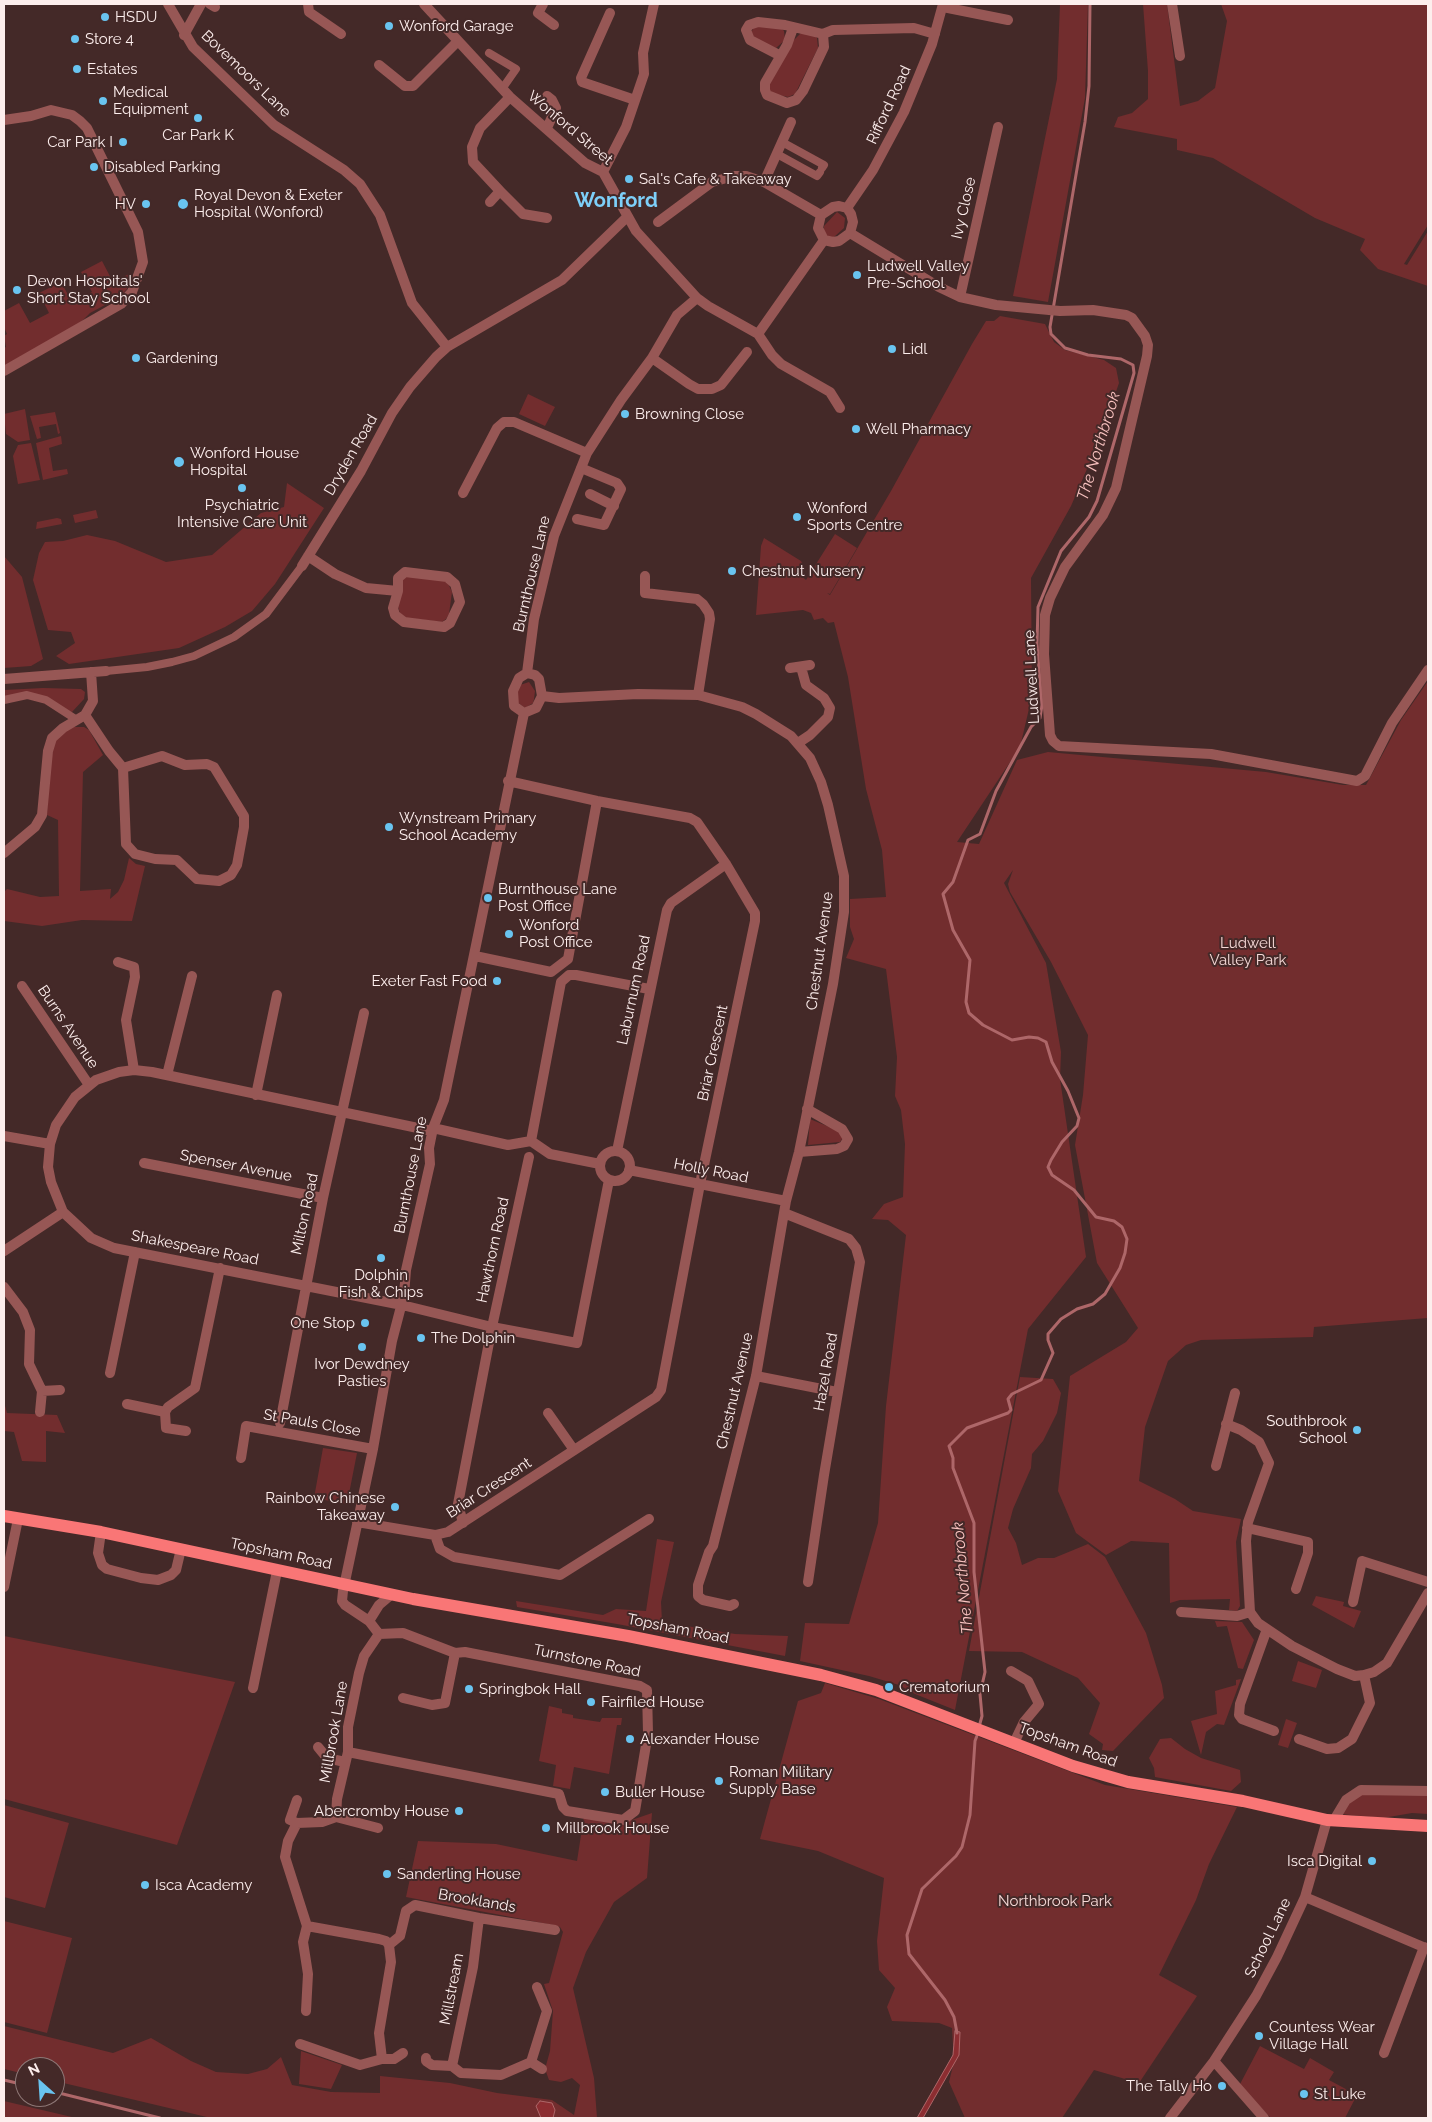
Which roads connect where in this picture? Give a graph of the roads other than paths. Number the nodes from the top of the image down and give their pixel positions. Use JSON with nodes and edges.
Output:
{"nodes":[{"id":1,"x":168,"y":4,"type":"edge"},
{"id":2,"x":202,"y":4,"type":"edge"},
{"id":3,"x":308,"y":4,"type":"edge"},
{"id":4,"x":424,"y":4,"type":"edge"},
{"id":5,"x":544,"y":4,"type":"edge"},
{"id":6,"x":654,"y":4,"type":"edge"},
{"id":7,"x":1172,"y":4,"type":"edge"},
{"id":8,"x":943,"y":5,"type":"edge"},
{"id":9,"x":610,"y":14,"type":"dead end"},
{"id":10,"x":1008,"y":20,"type":"dead end"},
{"id":11,"x":554,"y":25,"type":"dead end"},
{"id":12,"x":793,"y":28,"type":"junction"},
{"id":13,"x":340,"y":34,"type":"dead end"},
{"id":14,"x":824,"y":34,"type":"junction"},
{"id":15,"x":935,"y":34,"type":"junction"},
{"id":16,"x":184,"y":35,"type":"junction"},
{"id":17,"x":457,"y":42,"type":"junction"},
{"id":18,"x":489,"y":53,"type":"dead end"},
{"id":19,"x":779,"y":55,"type":"junction"},
{"id":20,"x":1180,"y":56,"type":"dead end"},
{"id":21,"x":379,"y":65,"type":"dead end"},
{"id":22,"x":502,"y":89,"type":"junction"},
{"id":23,"x":547,"y":96,"type":"dead end"},
{"id":24,"x":510,"y":97,"type":"junction"},
{"id":25,"x":635,"y":100,"type":"junction"},
{"id":26,"x":4,"y":120,"type":"edge"},
{"id":27,"x":790,"y":122,"type":"dead end"},
{"id":28,"x":998,"y":127,"type":"dead end"},
{"id":29,"x":547,"y":128,"type":"junction"},
{"id":30,"x":782,"y":142,"type":"junction"},
{"id":31,"x":777,"y":154,"type":"junction"},
{"id":32,"x":603,"y":172,"type":"junction"},
{"id":33,"x":764,"y":182,"type":"junction"},
{"id":34,"x":500,"y":191,"type":"junction"},
{"id":35,"x":490,"y":202,"type":"dead end"},
{"id":36,"x":847,"y":208,"type":"junction"},
{"id":37,"x":821,"y":215,"type":"junction"},
{"id":38,"x":627,"y":217,"type":"junction"},
{"id":39,"x":547,"y":218,"type":"dead end"},
{"id":40,"x":658,"y":222,"type":"dead end"},
{"id":41,"x":850,"y":233,"type":"junction"},
{"id":42,"x":824,"y":240,"type":"junction"},
{"id":43,"x":960,"y":297,"type":"junction"},
{"id":44,"x":697,"y":298,"type":"junction"},
{"id":45,"x":758,"y":334,"type":"junction"},
{"id":46,"x":447,"y":347,"type":"junction"},
{"id":47,"x":747,"y":352,"type":"dead end"},
{"id":48,"x":652,"y":358,"type":"junction"},
{"id":49,"x":4,"y":371,"type":"edge"},
{"id":50,"x":840,"y":408,"type":"dead end"},
{"id":51,"x":587,"y":453,"type":"junction"},
{"id":52,"x":581,"y":468,"type":"junction"},
{"id":53,"x":463,"y":493,"type":"dead end"},
{"id":54,"x":590,"y":494,"type":"dead end"},
{"id":55,"x":614,"y":506,"type":"junction"},
{"id":56,"x":577,"y":520,"type":"dead end"},
{"id":57,"x":308,"y":556,"type":"junction"},
{"id":58,"x":302,"y":566,"type":"joint"},
{"id":59,"x":645,"y":576,"type":"dead end"},
{"id":60,"x":398,"y":591,"type":"junction"},
{"id":61,"x":790,"y":668,"type":"dead end"},
{"id":62,"x":1428,"y":670,"type":"edge"},
{"id":63,"x":106,"y":671,"type":"joint"},
{"id":64,"x":91,"y":672,"type":"junction"},
{"id":65,"x":527,"y":673,"type":"junction"},
{"id":66,"x":4,"y":679,"type":"edge"},
{"id":67,"x":698,"y":695,"type":"junction"},
{"id":68,"x":542,"y":696,"type":"junction"},
{"id":69,"x":4,"y":700,"type":"edge"},
{"id":70,"x":524,"y":713,"type":"junction"},
{"id":71,"x":81,"y":717,"type":"junction"},
{"id":72,"x":798,"y":743,"type":"junction"},
{"id":73,"x":123,"y":768,"type":"junction"},
{"id":74,"x":508,"y":781,"type":"junction"},
{"id":75,"x":597,"y":801,"type":"junction"},
{"id":76,"x":4,"y":853,"type":"edge"},
{"id":77,"x":726,"y":864,"type":"junction"},
{"id":78,"x":475,"y":956,"type":"junction"},
{"id":79,"x":118,"y":962,"type":"dead end"},
{"id":80,"x":192,"y":976,"type":"dead end"},
{"id":81,"x":22,"y":986,"type":"dead end"},
{"id":82,"x":649,"y":989,"type":"junction"},
{"id":83,"x":277,"y":995,"type":"dead end"},
{"id":84,"x":364,"y":1013,"type":"dead end"},
{"id":85,"x":134,"y":1070,"type":"junction"},
{"id":86,"x":167,"y":1075,"type":"junction"},
{"id":87,"x":89,"y":1085,"type":"junction"},
{"id":88,"x":256,"y":1095,"type":"junction"},
{"id":89,"x":807,"y":1109,"type":"junction"},
{"id":90,"x":343,"y":1113,"type":"junction"},
{"id":91,"x":432,"y":1130,"type":"junction"},
{"id":92,"x":4,"y":1136,"type":"edge"},
{"id":93,"x":531,"y":1141,"type":"junction"},
{"id":94,"x":50,"y":1144,"type":"junction"},
{"id":95,"x":617,"y":1152,"type":"junction"},
{"id":96,"x":799,"y":1152,"type":"junction"},
{"id":97,"x":529,"y":1157,"type":"joint"},
{"id":98,"x":144,"y":1163,"type":"dead end"},
{"id":99,"x":600,"y":1164,"type":"junction"},
{"id":100,"x":629,"y":1170,"type":"junction"},
{"id":101,"x":609,"y":1180,"type":"junction"},
{"id":102,"x":700,"y":1184,"type":"junction"},
{"id":103,"x":323,"y":1198,"type":"junction"},
{"id":104,"x":786,"y":1201,"type":"junction"},
{"id":105,"x":63,"y":1212,"type":"junction"},
{"id":106,"x":784,"y":1213,"type":"junction"},
{"id":107,"x":4,"y":1250,"type":"edge"},
{"id":108,"x":134,"y":1252,"type":"junction"},
{"id":109,"x":220,"y":1268,"type":"junction"},
{"id":110,"x":305,"y":1285,"type":"junction"},
{"id":111,"x":4,"y":1287,"type":"edge"},
{"id":112,"x":402,"y":1305,"type":"junction"},
{"id":113,"x":492,"y":1327,"type":"junction"},
{"id":114,"x":110,"y":1373,"type":"dead end"},
{"id":115,"x":756,"y":1376,"type":"junction"},
{"id":116,"x":60,"y":1390,"type":"dead end"},
{"id":117,"x":42,"y":1391,"type":"junction"},
{"id":118,"x":837,"y":1392,"type":"junction"},
{"id":119,"x":1235,"y":1394,"type":"dead end"},
{"id":120,"x":127,"y":1404,"type":"dead end"},
{"id":121,"x":40,"y":1412,"type":"dead end"},
{"id":122,"x":165,"y":1412,"type":"junction"},
{"id":123,"x":548,"y":1413,"type":"dead end"},
{"id":124,"x":280,"y":1423,"type":"dead end"},
{"id":125,"x":1226,"y":1424,"type":"junction"},
{"id":126,"x":186,"y":1431,"type":"dead end"},
{"id":127,"x":373,"y":1449,"type":"junction"},
{"id":128,"x":574,"y":1450,"type":"junction"},
{"id":129,"x":241,"y":1458,"type":"dead end"},
{"id":130,"x":1216,"y":1466,"type":"dead end"},
{"id":131,"x":4,"y":1516,"type":"edge"},
{"id":132,"x":18,"y":1519,"type":"junction"},
{"id":133,"x":649,"y":1519,"type":"dead end"},
{"id":134,"x":357,"y":1522,"type":"junction"},
{"id":135,"x":463,"y":1523,"type":"junction"},
{"id":136,"x":1247,"y":1525,"type":"junction"},
{"id":137,"x":101,"y":1532,"type":"junction"},
{"id":138,"x":435,"y":1536,"type":"junction"},
{"id":139,"x":181,"y":1549,"type":"junction"},
{"id":140,"x":277,"y":1571,"type":"junction"},
{"id":141,"x":808,"y":1582,"type":"dead end"},
{"id":142,"x":1428,"y":1582,"type":"edge"},
{"id":143,"x":344,"y":1584,"type":"junction"},
{"id":144,"x":4,"y":1587,"type":"edge"},
{"id":145,"x":1296,"y":1589,"type":"dead end"},
{"id":146,"x":1428,"y":1593,"type":"edge"},
{"id":147,"x":392,"y":1594,"type":"junction"},
{"id":148,"x":1352,"y":1602,"type":"dead end"},
{"id":149,"x":734,"y":1604,"type":"dead end"},
{"id":150,"x":1181,"y":1612,"type":"dead end"},
{"id":151,"x":1250,"y":1612,"type":"junction"},
{"id":152,"x":369,"y":1620,"type":"junction"},
{"id":153,"x":1267,"y":1629,"type":"junction"},
{"id":154,"x":378,"y":1634,"type":"junction"},
{"id":155,"x":455,"y":1653,"type":"junction"},
{"id":156,"x":1011,"y":1672,"type":"dead end"},
{"id":157,"x":1364,"y":1675,"type":"junction"},
{"id":158,"x":253,"y":1688,"type":"dead end"},
{"id":159,"x":403,"y":1698,"type":"dead end"},
{"id":160,"x":1274,"y":1731,"type":"dead end"},
{"id":161,"x":1299,"y":1739,"type":"dead end"},
{"id":162,"x":1014,"y":1743,"type":"junction"},
{"id":163,"x":318,"y":1747,"type":"dead end"},
{"id":164,"x":346,"y":1757,"type":"junction"},
{"id":165,"x":510,"y":1772,"type":"dead end"},
{"id":166,"x":507,"y":1783,"type":"junction"},
{"id":167,"x":1428,"y":1791,"type":"edge"},
{"id":168,"x":297,"y":1800,"type":"dead end"},
{"id":169,"x":336,"y":1818,"type":"junction"},
{"id":170,"x":1331,"y":1820,"type":"junction"},
{"id":171,"x":294,"y":1821,"type":"junction"},
{"id":172,"x":1428,"y":1826,"type":"edge"},
{"id":173,"x":378,"y":1828,"type":"dead end"},
{"id":174,"x":1305,"y":1896,"type":"junction"},
{"id":175,"x":479,"y":1918,"type":"junction"},
{"id":176,"x":307,"y":1926,"type":"junction"},
{"id":177,"x":555,"y":1930,"type":"dead end"},
{"id":178,"x":389,"y":1945,"type":"junction"},
{"id":179,"x":1426,"y":1948,"type":"edge"},
{"id":180,"x":538,"y":1987,"type":"dead end"},
{"id":181,"x":306,"y":2011,"type":"dead end"},
{"id":182,"x":300,"y":2044,"type":"dead end"},
{"id":183,"x":1384,"y":2053,"type":"dead end"},
{"id":184,"x":403,"y":2054,"type":"dead end"},
{"id":185,"x":426,"y":2058,"type":"dead end"},
{"id":186,"x":382,"y":2059,"type":"junction"},
{"id":187,"x":1214,"y":2060,"type":"junction"},
{"id":188,"x":531,"y":2062,"type":"junction"},
{"id":189,"x":452,"y":2066,"type":"junction"},
{"id":190,"x":542,"y":2069,"type":"dead end"},
{"id":191,"x":1170,"y":2118,"type":"edge"},
{"id":192,"x":1264,"y":2118,"type":"edge"}],
"edges":[{"from":1,"to":16,"type":"street","name":"Bovemoors Lane"},
{"from":2,"to":16,"type":"street"},
{"from":3,"to":13,"type":"street"},
{"from":4,"to":17,"type":"street","name":"Wonford Street"},
{"from":5,"to":11,"type":"street"},
{"from":6,"to":25,"type":"street"},
{"from":7,"to":20,"type":"street"},
{"from":8,"to":10,"type":"street","name":"Rifford Road"},
{"from":8,"to":15,"type":"street","name":"Rifford Road"},
{"from":9,"to":25,"type":"street"},
{"from":12,"to":14,"type":"street"},
{"from":12,"to":19,"type":"street"},
{"from":12,"to":19,"type":"street"},
{"from":14,"to":15,"type":"street"},
{"from":14,"to":19,"type":"street"},
{"from":15,"to":36,"type":"street","name":"Rifford Road"},
{"from":16,"to":46,"type":"street","name":"Bovemoors Lane"},
{"from":17,"to":21,"type":"street"},
{"from":17,"to":22,"type":"street","name":"Wonford Street"},
{"from":18,"to":22,"type":"street"},
{"from":22,"to":24,"type":"street","name":"Wonford Street"},
{"from":23,"to":29,"type":"street"},
{"from":24,"to":29,"type":"street","name":"Wonford Street"},
{"from":24,"to":34,"type":"street"},
{"from":25,"to":32,"type":"street"},
{"from":26,"to":49,"type":"street"},
{"from":27,"to":30,"type":"street"},
{"from":28,"to":43,"type":"street","name":"Ivy Close"},
{"from":29,"to":32,"type":"street","name":"Wonford Street"},
{"from":30,"to":31,"type":"street"},
{"from":30,"to":31,"type":"street"},
{"from":31,"to":33,"type":"street"},
{"from":32,"to":38,"type":"street","name":"Wonford Street"},
{"from":33,"to":37,"type":"street"},
{"from":33,"to":40,"type":"street"},
{"from":34,"to":35,"type":"street"},
{"from":34,"to":39,"type":"street"},
{"from":36,"to":37,"type":"street"},
{"from":36,"to":41,"type":"street"},
{"from":37,"to":42,"type":"street"},
{"from":38,"to":44,"type":"street","name":"Wonford Street"},
{"from":38,"to":46,"type":"street","name":"Dryden Road"},
{"from":41,"to":42,"type":"street"},
{"from":41,"to":43,"type":"street","name":"Ludwell Lane"},
{"from":42,"to":45,"type":"street"},
{"from":43,"to":62,"type":"street","name":"Ludwell Lane"},
{"from":44,"to":45,"type":"street","name":"Wonford Street"},
{"from":44,"to":48,"type":"street","name":"Burnthouse Lane"},
{"from":45,"to":50,"type":"street"},
{"from":46,"to":57,"type":"street","name":"Dryden Road"},
{"from":47,"to":48,"type":"street"},
{"from":48,"to":51,"type":"street","name":"Burnthouse Lane"},
{"from":51,"to":52,"type":"street","name":"Burnthouse Lane"},
{"from":51,"to":53,"type":"street"},
{"from":52,"to":55,"type":"street"},
{"from":52,"to":65,"type":"street","name":"Burnthouse Lane"},
{"from":54,"to":55,"type":"street"},
{"from":55,"to":56,"type":"street"},
{"from":57,"to":58,"type":"street","name":"Dryden Road"},
{"from":57,"to":60,"type":"street"},
{"from":58,"to":63,"type":"street","name":"Dryden Road"},
{"from":59,"to":67,"type":"street"},
{"from":60,"to":60,"type":"street"},
{"from":61,"to":72,"type":"street"},
{"from":63,"to":64,"type":"street","name":"Dryden Road"},
{"from":64,"to":66,"type":"street","name":"Dryden Road"},
{"from":64,"to":71,"type":"street"},
{"from":65,"to":68,"type":"street"},
{"from":65,"to":70,"type":"street","name":"Burnthouse Lane"},
{"from":67,"to":68,"type":"street","name":"Chestnut Avenue"},
{"from":67,"to":72,"type":"street","name":"Chestnut Avenue"},
{"from":68,"to":70,"type":"street"},
{"from":69,"to":71,"type":"street"},
{"from":70,"to":74,"type":"street","name":"Burnthouse Lane"},
{"from":71,"to":73,"type":"street"},
{"from":71,"to":76,"type":"street"},
{"from":72,"to":89,"type":"street","name":"Chestnut Avenue"},
{"from":73,"to":73,"type":"street"},
{"from":74,"to":75,"type":"street","name":"Briar Crescent"},
{"from":74,"to":78,"type":"street","name":"Burnthouse Lane"},
{"from":75,"to":77,"type":"street","name":"Briar Crescent"},
{"from":75,"to":78,"type":"street"},
{"from":77,"to":82,"type":"street","name":"Laburnum Road"},
{"from":77,"to":102,"type":"street","name":"Briar Crescent"},
{"from":78,"to":91,"type":"street","name":"Burnthouse Lane"},
{"from":79,"to":85,"type":"street"},
{"from":80,"to":86,"type":"street"},
{"from":81,"to":87,"type":"street","name":"Burns Avenue"},
{"from":82,"to":93,"type":"street","name":"Hawthorn Road"},
{"from":82,"to":95,"type":"street","name":"Laburnum Road"},
{"from":83,"to":88,"type":"street"},
{"from":84,"to":90,"type":"street","name":"Milton Road"},
{"from":85,"to":86,"type":"street","name":"Shakespeare Road"},
{"from":85,"to":87,"type":"street","name":"Shakespeare Road"},
{"from":86,"to":88,"type":"street","name":"Shakespeare Road"},
{"from":87,"to":94,"type":"street","name":"Shakespeare Road"},
{"from":88,"to":90,"type":"street","name":"Shakespeare Road"},
{"from":89,"to":96,"type":"street","name":"Chestnut Avenue"},
{"from":89,"to":96,"type":"street"},
{"from":90,"to":91,"type":"street","name":"Shakespeare Road"},
{"from":90,"to":103,"type":"street","name":"Milton Road"},
{"from":91,"to":93,"type":"street"},
{"from":91,"to":112,"type":"street","name":"Burnthouse Lane"},
{"from":92,"to":94,"type":"street"},
{"from":93,"to":97,"type":"street","name":"Hawthorn Road"},
{"from":93,"to":99,"type":"street"},
{"from":94,"to":105,"type":"street","name":"Shakespeare Road"},
{"from":95,"to":99,"type":"street"},
{"from":95,"to":100,"type":"street"},
{"from":96,"to":104,"type":"street","name":"Chestnut Avenue"},
{"from":97,"to":113,"type":"street","name":"Hawthorn Road"},
{"from":98,"to":103,"type":"street","name":"Spenser Avenue"},
{"from":99,"to":101,"type":"street"},
{"from":100,"to":101,"type":"street"},
{"from":100,"to":102,"type":"street","name":"Holly Road"},
{"from":101,"to":113,"type":"street","name":"Shakespeare Road"},
{"from":102,"to":104,"type":"street","name":"Holly Road"},
{"from":102,"to":128,"type":"street","name":"Briar Crescent"},
{"from":103,"to":110,"type":"street","name":"Milton Road"},
{"from":104,"to":106,"type":"street","name":"Chestnut Avenue"},
{"from":105,"to":107,"type":"street"},
{"from":105,"to":108,"type":"street","name":"Shakespeare Road"},
{"from":106,"to":115,"type":"street","name":"Chestnut Avenue"},
{"from":106,"to":118,"type":"street","name":"Hazel Road"},
{"from":108,"to":109,"type":"street","name":"Shakespeare Road"},
{"from":108,"to":114,"type":"street"},
{"from":109,"to":110,"type":"street","name":"Shakespeare Road"},
{"from":109,"to":122,"type":"street"},
{"from":110,"to":112,"type":"street","name":"Shakespeare Road"},
{"from":110,"to":124,"type":"street","name":"Milton Road"},
{"from":111,"to":117,"type":"street"},
{"from":112,"to":113,"type":"street","name":"Shakespeare Road"},
{"from":112,"to":127,"type":"street","name":"Burnthouse Lane"},
{"from":113,"to":135,"type":"street","name":"Hawthorn Road"},
{"from":115,"to":118,"type":"street"},
{"from":115,"to":149,"type":"street","name":"Chestnut Avenue"},
{"from":116,"to":117,"type":"street"},
{"from":117,"to":121,"type":"street"},
{"from":118,"to":141,"type":"street","name":"Hazel Road"},
{"from":119,"to":125,"type":"street"},
{"from":120,"to":122,"type":"street"},
{"from":122,"to":126,"type":"street"},
{"from":123,"to":128,"type":"street"},
{"from":125,"to":130,"type":"street"},
{"from":125,"to":136,"type":"street"},
{"from":127,"to":129,"type":"street","name":"St Pauls Close"},
{"from":127,"to":134,"type":"street","name":"Burnthouse Lane"},
{"from":128,"to":135,"type":"street","name":"Briar Crescent"},
{"from":131,"to":132,"type":"main road","name":"Topsham Road"},
{"from":132,"to":137,"type":"main road","name":"Topsham Road"},
{"from":132,"to":144,"type":"street"},
{"from":133,"to":138,"type":"street"},
{"from":134,"to":138,"type":"street","name":"Briar Crescent"},
{"from":134,"to":143,"type":"street","name":"Burnthouse Lane"},
{"from":135,"to":138,"type":"street","name":"Briar Crescent"},
{"from":136,"to":145,"type":"street"},
{"from":136,"to":151,"type":"street"},
{"from":137,"to":139,"type":"main road","name":"Topsham Road"},
{"from":137,"to":139,"type":"street"},
{"from":139,"to":140,"type":"main road","name":"Topsham Road"},
{"from":140,"to":143,"type":"main road","name":"Topsham Road"},
{"from":140,"to":158,"type":"street"},
{"from":142,"to":148,"type":"street"},
{"from":143,"to":147,"type":"main road","name":"Topsham Road"},
{"from":143,"to":152,"type":"street"},
{"from":146,"to":157,"type":"street"},
{"from":147,"to":152,"type":"street"},
{"from":147,"to":162,"type":"main road","name":"Topsham Road"},
{"from":150,"to":151,"type":"street"},
{"from":151,"to":153,"type":"street"},
{"from":152,"to":154,"type":"street"},
{"from":153,"to":157,"type":"street"},
{"from":153,"to":160,"type":"street"},
{"from":154,"to":155,"type":"street","name":"Turnstone Road"},
{"from":154,"to":164,"type":"street","name":"Millbrook Lane"},
{"from":155,"to":159,"type":"street"},
{"from":155,"to":166,"type":"street","name":"Turnstone Road"},
{"from":156,"to":162,"type":"street"},
{"from":157,"to":161,"type":"street"},
{"from":162,"to":170,"type":"main road","name":"Topsham Road"},
{"from":163,"to":164,"type":"street","name":"Turnstone Road"},
{"from":164,"to":166,"type":"street","name":"Turnstone Road"},
{"from":164,"to":169,"type":"street","name":"Millbrook Lane"},
{"from":165,"to":166,"type":"street"},
{"from":167,"to":170,"type":"street"},
{"from":168,"to":171,"type":"street"},
{"from":169,"to":171,"type":"street"},
{"from":169,"to":173,"type":"street"},
{"from":170,"to":172,"type":"main road","name":"Topsham Road"},
{"from":170,"to":174,"type":"street","name":"School Lane"},
{"from":171,"to":176,"type":"street"},
{"from":174,"to":179,"type":"street"},
{"from":174,"to":187,"type":"street","name":"School Lane"},
{"from":175,"to":177,"type":"street","name":"Brooklands"},
{"from":175,"to":178,"type":"street","name":"Brooklands"},
{"from":175,"to":189,"type":"street","name":"Millstream"},
{"from":176,"to":178,"type":"street"},
{"from":176,"to":181,"type":"street"},
{"from":178,"to":186,"type":"street"},
{"from":179,"to":183,"type":"street"},
{"from":180,"to":188,"type":"street"},
{"from":182,"to":186,"type":"street"},
{"from":184,"to":186,"type":"street"},
{"from":185,"to":189,"type":"street"},
{"from":187,"to":191,"type":"street","name":"School Lane"},
{"from":187,"to":192,"type":"street"},
{"from":188,"to":189,"type":"street"},
{"from":188,"to":190,"type":"street"}]}
